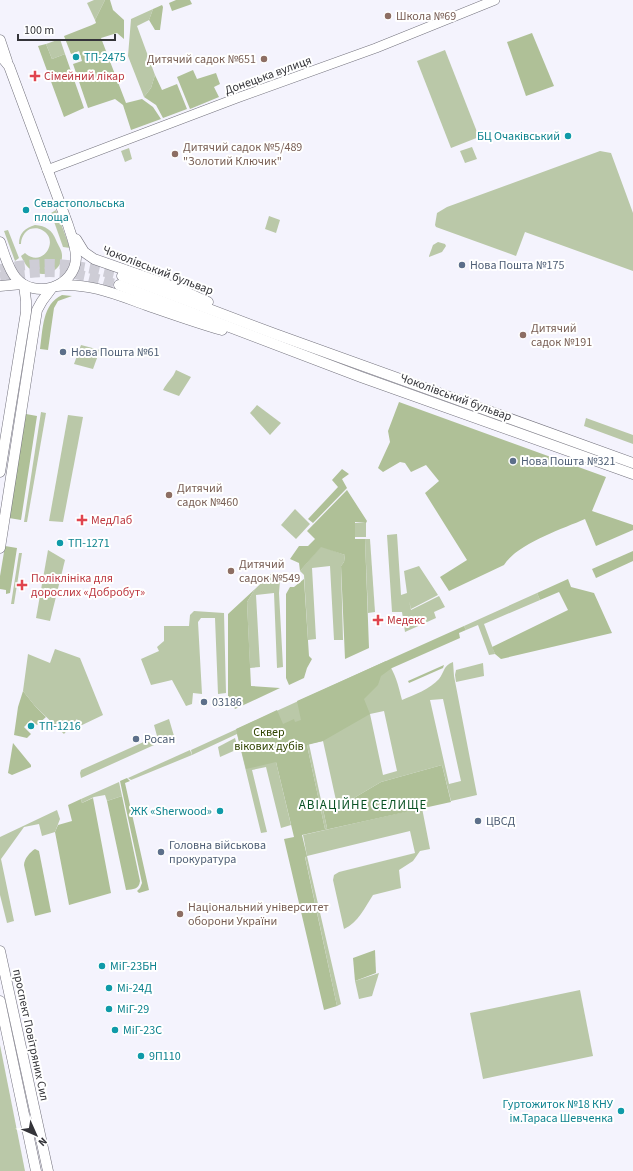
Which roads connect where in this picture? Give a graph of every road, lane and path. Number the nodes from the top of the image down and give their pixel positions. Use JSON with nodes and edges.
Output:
{"nodes":[{"id":1,"x":495,"y":0,"type":"edge"},
{"id":2,"x":0,"y":40,"type":"edge"},
{"id":3,"x":0,"y":55,"type":"edge"},
{"id":4,"x":9,"y":66,"type":"junction"},
{"id":5,"x":47,"y":170,"type":"junction"},
{"id":6,"x":68,"y":224,"type":"junction"},
{"id":7,"x":0,"y":242,"type":"edge"},
{"id":8,"x":121,"y":280,"type":"tunnel mouth"},
{"id":9,"x":23,"y":284,"type":"junction"},
{"id":10,"x":0,"y":286,"type":"edge"},
{"id":11,"x":54,"y":288,"type":"junction"},
{"id":12,"x":273,"y":338,"type":"junction"},
{"id":13,"x":633,"y":463,"type":"edge"},
{"id":14,"x":0,"y":472,"type":"edge"},
{"id":15,"x":633,"y":474,"type":"edge"},
{"id":16,"x":0,"y":548,"type":"edge"},
{"id":17,"x":0,"y":951,"type":"edge"},
{"id":18,"x":0,"y":1001,"type":"edge"},
{"id":19,"x":36,"y":1171,"type":"edge"},
{"id":20,"x":48,"y":1171,"type":"edge"}],
"edges":[{"from":1,"to":5,"type":"street","name":"Донецька вулиця"},
{"from":2,"to":4,"type":"main road"},
{"from":3,"to":4,"type":"main road"},
{"from":4,"to":5,"type":"main road"},
{"from":5,"to":6,"type":"main road"},
{"from":6,"to":11,"type":"main road"},
{"from":6,"to":12,"type":"main road","name":"Чоколівський бульвар"},
{"from":7,"to":9,"type":"main road"},
{"from":8,"to":12,"type":"main road","name":"Чоколівський бульвар"},
{"from":9,"to":10,"type":"main road"},
{"from":9,"to":11,"type":"main road"},
{"from":9,"to":14,"type":"main road"},
{"from":11,"to":12,"type":"main road","name":"Чоколівський бульвар"},
{"from":11,"to":16,"type":"main road"},
{"from":12,"to":13,"type":"main road","name":"Чоколівський бульвар"},
{"from":12,"to":15,"type":"main road","name":"Чоколівський бульвар"},
{"from":17,"to":20,"type":"main road","name":"проспект Повітряних Сил"},
{"from":18,"to":19,"type":"main road","name":"проспект Повітряних Сил"}]}
